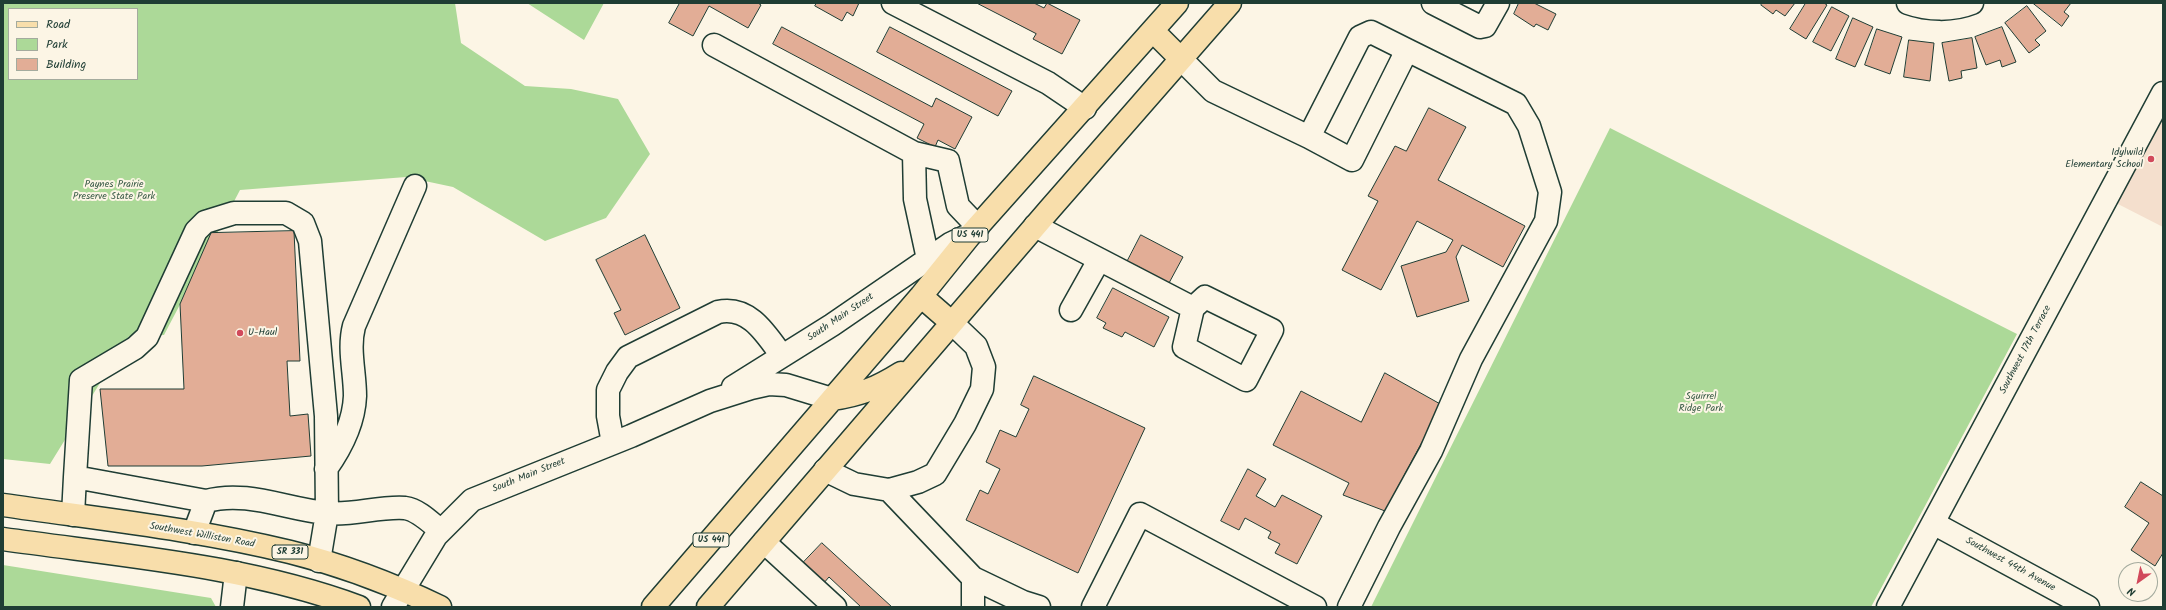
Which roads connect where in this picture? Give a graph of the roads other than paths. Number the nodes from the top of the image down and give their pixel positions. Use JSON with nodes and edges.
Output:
{"nodes":[{"id":1,"x":893,"y":3,"type":"edge"},
{"id":2,"x":1177,"y":3,"type":"edge"},
{"id":3,"x":1230,"y":3,"type":"edge"},
{"id":4,"x":1433,"y":3,"type":"edge"},
{"id":5,"x":1498,"y":3,"type":"edge"},
{"id":6,"x":1908,"y":3,"type":"edge"},
{"id":7,"x":1972,"y":3,"type":"edge"},
{"id":8,"x":1153,"y":31,"type":"junction"},
{"id":9,"x":714,"y":45,"type":"dead end"},
{"id":10,"x":1403,"y":48,"type":"junction"},
{"id":11,"x":1181,"y":59,"type":"junction"},
{"id":12,"x":2163,"y":93,"type":"edge"},
{"id":13,"x":1085,"y":108,"type":"junction"},
{"id":14,"x":1309,"y":137,"type":"junction"},
{"id":15,"x":914,"y":153,"type":"junction"},
{"id":16,"x":415,"y":186,"type":"dead end"},
{"id":17,"x":1035,"y":226,"type":"junction"},
{"id":18,"x":974,"y":230,"type":"junction"},
{"id":19,"x":928,"y":259,"type":"junction"},
{"id":20,"x":1099,"y":260,"type":"junction"},
{"id":21,"x":921,"y":296,"type":"junction"},
{"id":22,"x":1193,"y":308,"type":"dead end"},
{"id":23,"x":1071,"y":310,"type":"dead end"},
{"id":24,"x":952,"y":322,"type":"junction"},
{"id":25,"x":782,"y":356,"type":"junction"},
{"id":26,"x":916,"y":364,"type":"junction"},
{"id":27,"x":832,"y":399,"type":"junction"},
{"id":28,"x":710,"y":401,"type":"junction"},
{"id":29,"x":613,"y":443,"type":"junction"},
{"id":30,"x":326,"y":469,"type":"junction"},
{"id":31,"x":825,"y":470,"type":"junction"},
{"id":32,"x":75,"y":477,"type":"junction"},
{"id":33,"x":889,"y":490,"type":"junction"},
{"id":34,"x":206,"y":501,"type":"junction"},
{"id":35,"x":3,"y":505,"type":"edge"},
{"id":36,"x":327,"y":514,"type":"junction"},
{"id":37,"x":73,"y":515,"type":"junction"},
{"id":38,"x":1933,"y":523,"type":"junction"},
{"id":39,"x":441,"y":531,"type":"junction"},
{"id":40,"x":194,"y":533,"type":"junction"},
{"id":41,"x":3,"y":539,"type":"edge"},
{"id":42,"x":764,"y":542,"type":"junction"},
{"id":43,"x":319,"y":561,"type":"junction"},
{"id":44,"x":236,"y":573,"type":"junction"},
{"id":45,"x":973,"y":578,"type":"junction"},
{"id":46,"x":398,"y":598,"type":"edge"},
{"id":47,"x":1305,"y":605,"type":"edge"},
{"id":48,"x":232,"y":607,"type":"edge"},
{"id":49,"x":360,"y":607,"type":"edge"},
{"id":50,"x":440,"y":607,"type":"edge"},
{"id":51,"x":653,"y":607,"type":"edge"},
{"id":52,"x":708,"y":607,"type":"edge"},
{"id":53,"x":835,"y":607,"type":"edge"},
{"id":54,"x":973,"y":607,"type":"edge"},
{"id":55,"x":1039,"y":607,"type":"edge"},
{"id":56,"x":1093,"y":607,"type":"edge"},
{"id":57,"x":1349,"y":607,"type":"edge"},
{"id":58,"x":1888,"y":607,"type":"edge"},
{"id":59,"x":2088,"y":607,"type":"edge"}],
"edges":[{"from":1,"to":13,"type":"street"},
{"from":2,"to":8,"type":"main road","number":"US 441"},
{"from":3,"to":11,"type":"main road"},
{"from":4,"to":5,"type":"street"},
{"from":6,"to":7,"type":"street"},
{"from":8,"to":11,"type":"main road"},
{"from":8,"to":13,"type":"main road","number":"US 441"},
{"from":9,"to":15,"type":"street"},
{"from":10,"to":14,"type":"street"},
{"from":10,"to":14,"type":"street"},
{"from":10,"to":57,"type":"street"},
{"from":11,"to":14,"type":"street"},
{"from":11,"to":17,"type":"main road"},
{"from":12,"to":38,"type":"street","name":"Southwest 17th Terrace"},
{"from":13,"to":18,"type":"main road","number":"US 441"},
{"from":15,"to":18,"type":"street"},
{"from":15,"to":19,"type":"street"},
{"from":16,"to":30,"type":"street"},
{"from":17,"to":20,"type":"street"},
{"from":17,"to":24,"type":"main road"},
{"from":18,"to":19,"type":"street","name":"South Main Street"},
{"from":18,"to":21,"type":"main road","number":"US 441"},
{"from":19,"to":25,"type":"street","name":"South Main Street"},
{"from":20,"to":22,"type":"street"},
{"from":20,"to":23,"type":"street"},
{"from":21,"to":24,"type":"main road"},
{"from":21,"to":27,"type":"main road","number":"US 441"},
{"from":24,"to":26,"type":"main road"},
{"from":24,"to":33,"type":"street"},
{"from":25,"to":28,"type":"street","name":"South Main Street"},
{"from":25,"to":29,"type":"street"},
{"from":26,"to":27,"type":"main road"},
{"from":26,"to":31,"type":"main road"},
{"from":27,"to":28,"type":"street","name":"South Main Street"},
{"from":27,"to":51,"type":"main road","number":"US 441"},
{"from":28,"to":29,"type":"street","name":"South Main Street"},
{"from":29,"to":39,"type":"street","name":"South Main Street"},
{"from":30,"to":32,"type":"street"},
{"from":30,"to":36,"type":"street"},
{"from":31,"to":33,"type":"street"},
{"from":31,"to":42,"type":"main road"},
{"from":32,"to":34,"type":"street"},
{"from":32,"to":37,"type":"street"},
{"from":33,"to":45,"type":"street"},
{"from":34,"to":36,"type":"street"},
{"from":34,"to":40,"type":"street"},
{"from":35,"to":37,"type":"main road","name":"Southwest Williston Road","number":"SR 331"},
{"from":36,"to":39,"type":"street"},
{"from":36,"to":43,"type":"street"},
{"from":37,"to":40,"type":"main road","name":"Southwest Williston Road","number":"SR 331"},
{"from":38,"to":58,"type":"street","name":"Southwest 17th Terrace"},
{"from":38,"to":59,"type":"street","name":"Southwest 44th Avenue"},
{"from":39,"to":46,"type":"street","name":"South Main Street"},
{"from":40,"to":43,"type":"main road","name":"Southwest Williston Road","number":"SR 331"},
{"from":41,"to":44,"type":"main road"},
{"from":42,"to":52,"type":"main road"},
{"from":42,"to":53,"type":"street"},
{"from":43,"to":46,"type":"main road","name":"Southwest Williston Road","number":"SR 331"},
{"from":44,"to":48,"type":"street"},
{"from":44,"to":49,"type":"main road"},
{"from":45,"to":54,"type":"street"},
{"from":45,"to":55,"type":"street"},
{"from":46,"to":50,"type":"main road","name":"Southwest Williston Road","number":"SR 331"},
{"from":47,"to":56,"type":"street"}]}
